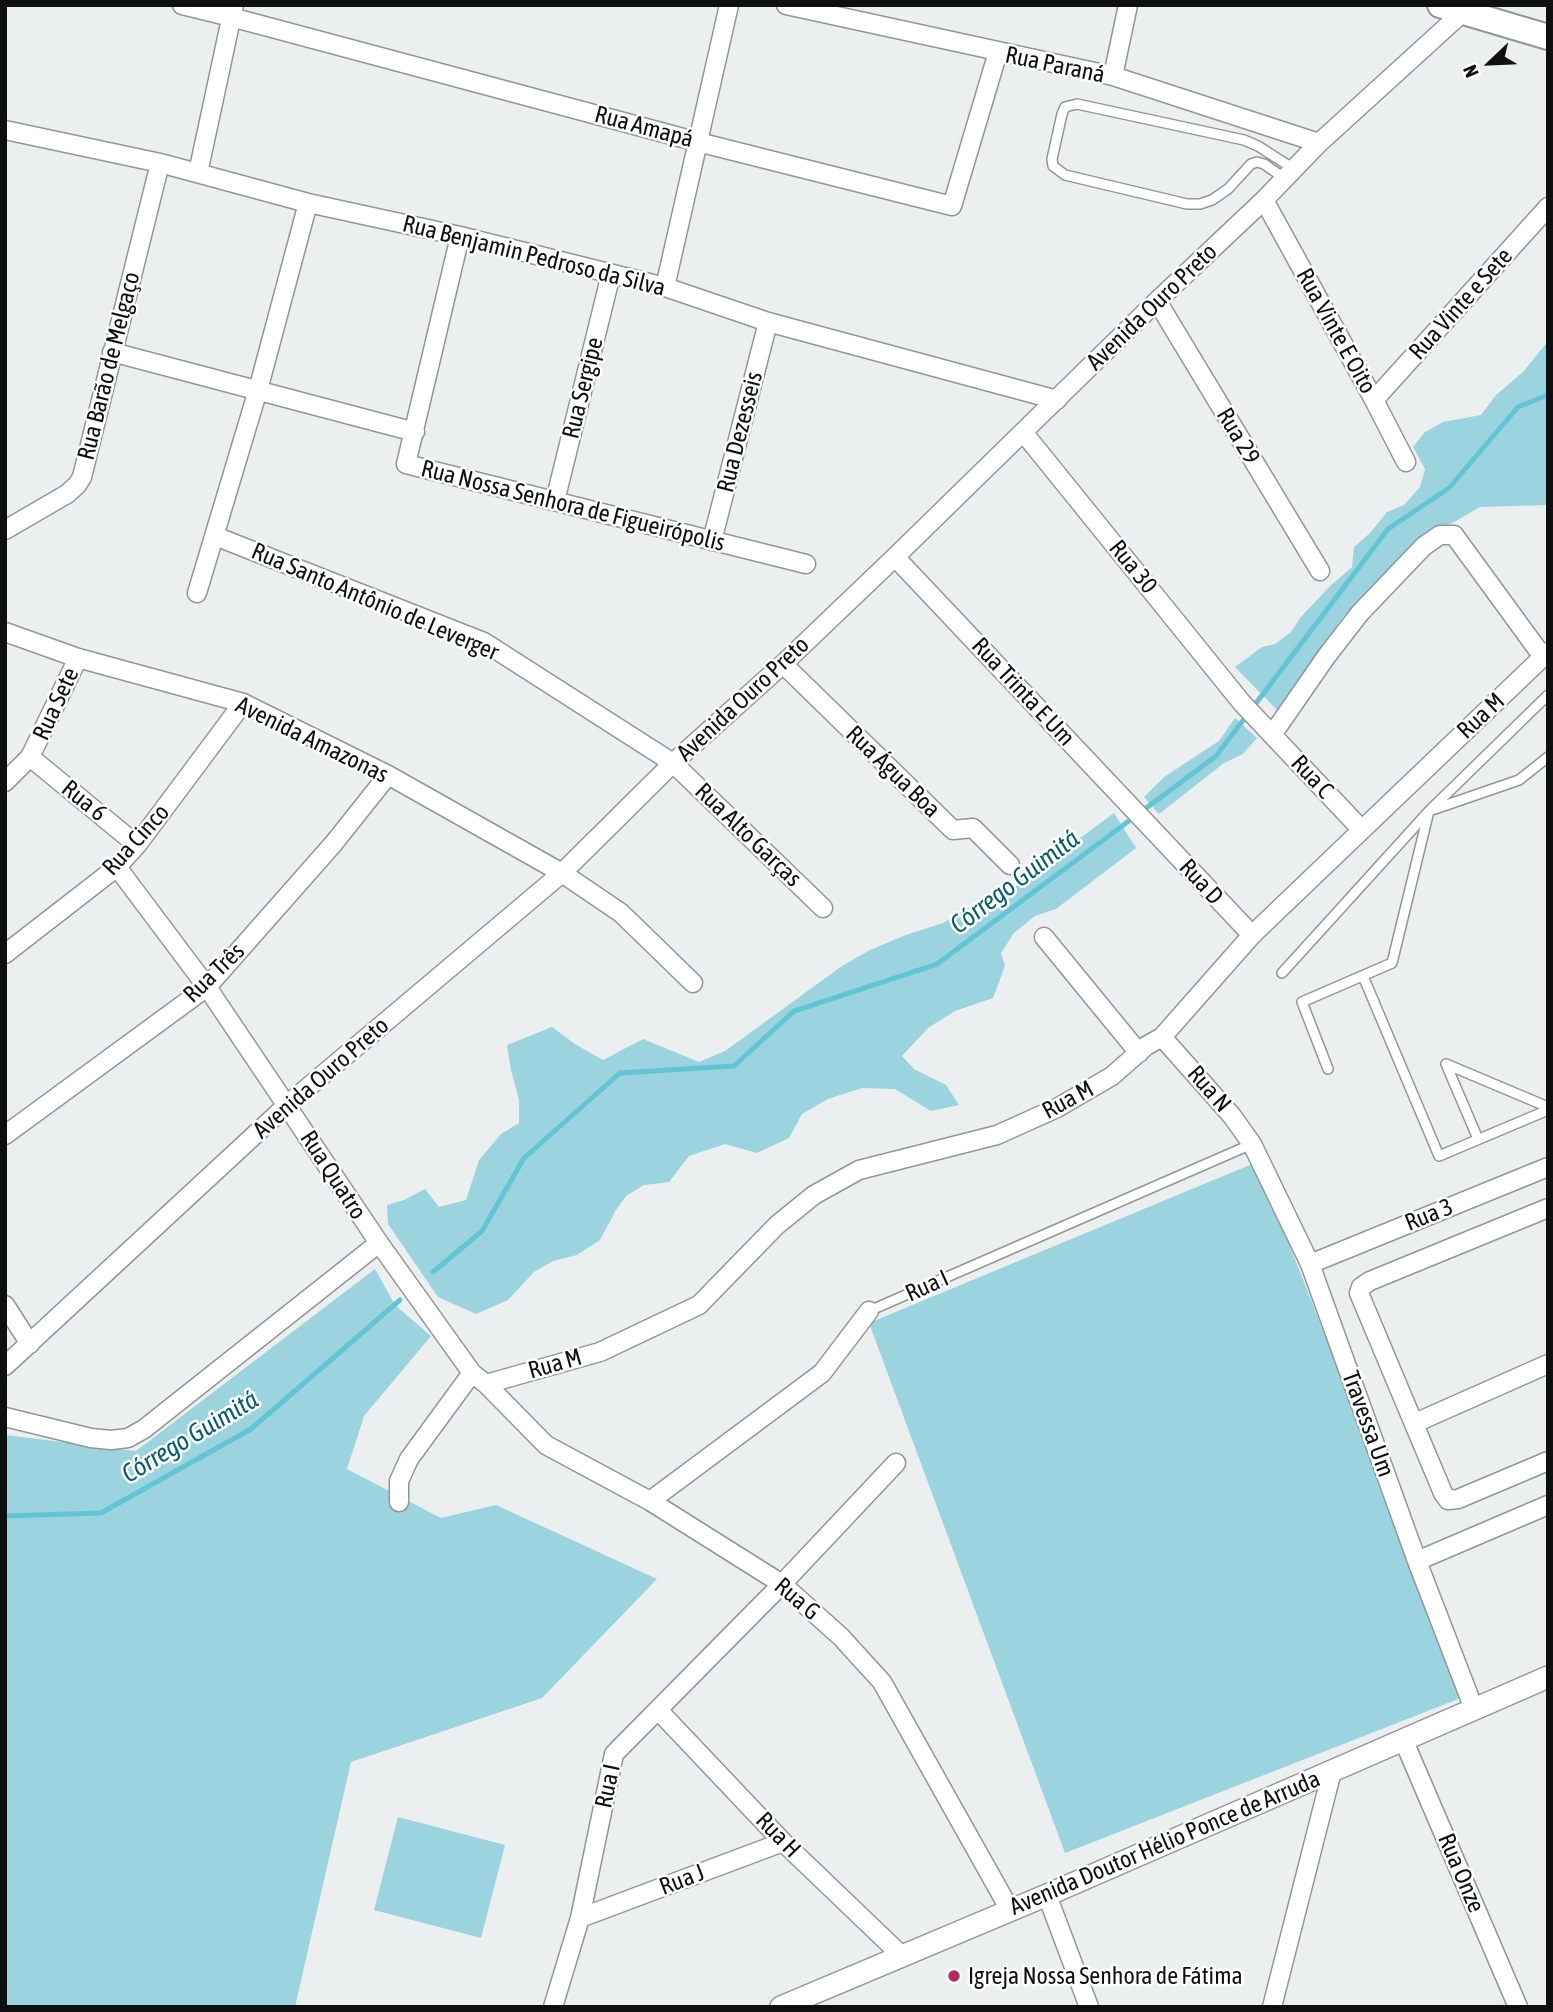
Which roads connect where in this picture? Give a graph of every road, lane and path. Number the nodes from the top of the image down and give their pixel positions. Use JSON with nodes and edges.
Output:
{"nodes":[{"id":1,"x":182,"y":5,"type":"edge"},
{"id":2,"x":729,"y":5,"type":"edge"},
{"id":3,"x":786,"y":5,"type":"edge"},
{"id":4,"x":1128,"y":5,"type":"edge"},
{"id":5,"x":1451,"y":9,"type":"edge"},
{"id":6,"x":233,"y":11,"type":"edge"},
{"id":7,"x":1548,"y":37,"type":"edge"},
{"id":8,"x":998,"y":52,"type":"junction"},
{"id":9,"x":1113,"y":76,"type":"junction"},
{"id":10,"x":6,"y":131,"type":"edge"},
{"id":11,"x":698,"y":142,"type":"junction"},
{"id":12,"x":1319,"y":144,"type":"junction"},
{"id":13,"x":160,"y":163,"type":"junction"},
{"id":14,"x":198,"y":173,"type":"junction"},
{"id":15,"x":1289,"y":174,"type":"junction"},
{"id":16,"x":1264,"y":200,"type":"junction"},
{"id":17,"x":308,"y":203,"type":"junction"},
{"id":18,"x":1548,"y":207,"type":"edge"},
{"id":19,"x":460,"y":236,"type":"junction"},
{"id":20,"x":611,"y":274,"type":"junction"},
{"id":21,"x":665,"y":287,"type":"junction"},
{"id":22,"x":1157,"y":301,"type":"junction"},
{"id":23,"x":768,"y":322,"type":"junction"},
{"id":24,"x":112,"y":352,"type":"junction"},
{"id":25,"x":258,"y":390,"type":"junction"},
{"id":26,"x":1057,"y":400,"type":"junction"},
{"id":27,"x":1374,"y":400,"type":"junction"},
{"id":28,"x":415,"y":432,"type":"junction"},
{"id":29,"x":1023,"y":432,"type":"junction"},
{"id":30,"x":1406,"y":463,"type":"dead end"},
{"id":31,"x":555,"y":501,"type":"junction"},
{"id":32,"x":5,"y":530,"type":"edge"},
{"id":33,"x":215,"y":536,"type":"junction"},
{"id":34,"x":712,"y":541,"type":"junction"},
{"id":35,"x":895,"y":556,"type":"junction"},
{"id":36,"x":806,"y":564,"type":"dead end"},
{"id":37,"x":1320,"y":571,"type":"dead end"},
{"id":38,"x":197,"y":593,"type":"dead end"},
{"id":39,"x":5,"y":632,"type":"edge"},
{"id":40,"x":1545,"y":655,"type":"edge"},
{"id":41,"x":78,"y":658,"type":"junction"},
{"id":42,"x":783,"y":664,"type":"junction"},
{"id":43,"x":1548,"y":695,"type":"edge"},
{"id":44,"x":243,"y":703,"type":"junction"},
{"id":45,"x":1267,"y":729,"type":"junction"},
{"id":46,"x":30,"y":757,"type":"junction"},
{"id":47,"x":1548,"y":757,"type":"edge"},
{"id":48,"x":673,"y":763,"type":"junction"},
{"id":49,"x":388,"y":775,"type":"junction"},
{"id":50,"x":5,"y":782,"type":"edge"},
{"id":51,"x":1429,"y":811,"type":"junction"},
{"id":52,"x":1151,"y":828,"type":"joint"},
{"id":53,"x":1362,"y":829,"type":"junction"},
{"id":54,"x":137,"y":845,"type":"junction"},
{"id":55,"x":1010,"y":865,"type":"dead end"},
{"id":56,"x":117,"y":867,"type":"junction"},
{"id":57,"x":562,"y":873,"type":"junction"},
{"id":58,"x":823,"y":908,"type":"dead end"},
{"id":59,"x":1252,"y":936,"type":"junction"},
{"id":60,"x":1044,"y":937,"type":"dead end"},
{"id":61,"x":5,"y":954,"type":"edge"},
{"id":62,"x":1282,"y":973,"type":"dead end"},
{"id":63,"x":1363,"y":976,"type":"junction"},
{"id":64,"x":693,"y":983,"type":"dead end"},
{"id":65,"x":207,"y":987,"type":"junction"},
{"id":66,"x":1162,"y":1037,"type":"junction"},
{"id":67,"x":1139,"y":1053,"type":"junction"},
{"id":68,"x":1328,"y":1069,"type":"dead end"},
{"id":69,"x":287,"y":1105,"type":"junction"},
{"id":70,"x":1548,"y":1109,"type":"edge"},
{"id":71,"x":5,"y":1135,"type":"edge"},
{"id":72,"x":1478,"y":1139,"type":"junction"},
{"id":73,"x":1252,"y":1144,"type":"junction"},
{"id":74,"x":1548,"y":1167,"type":"edge"},
{"id":75,"x":1548,"y":1208,"type":"edge"},
{"id":76,"x":379,"y":1243,"type":"junction"},
{"id":77,"x":1310,"y":1264,"type":"junction"},
{"id":78,"x":5,"y":1306,"type":"edge"},
{"id":79,"x":869,"y":1311,"type":"joint"},
{"id":80,"x":30,"y":1344,"type":"junction"},
{"id":81,"x":1548,"y":1364,"type":"edge"},
{"id":82,"x":5,"y":1366,"type":"edge"},
{"id":83,"x":479,"y":1378,"type":"junction"},
{"id":84,"x":5,"y":1416,"type":"edge"},
{"id":85,"x":1415,"y":1423,"type":"junction"},
{"id":86,"x":1548,"y":1461,"type":"edge"},
{"id":87,"x":896,"y":1463,"type":"dead end"},
{"id":88,"x":650,"y":1501,"type":"junction"},
{"id":89,"x":399,"y":1502,"type":"dead end"},
{"id":90,"x":1548,"y":1505,"type":"edge"},
{"id":91,"x":1417,"y":1561,"type":"junction"},
{"id":92,"x":782,"y":1584,"type":"junction"},
{"id":93,"x":1548,"y":1677,"type":"edge"},
{"id":94,"x":1475,"y":1709,"type":"junction"},
{"id":95,"x":658,"y":1710,"type":"junction"},
{"id":96,"x":1403,"y":1739,"type":"junction"},
{"id":97,"x":1332,"y":1771,"type":"junction"},
{"id":98,"x":783,"y":1842,"type":"junction"},
{"id":99,"x":1047,"y":1895,"type":"junction"},
{"id":100,"x":1010,"y":1910,"type":"junction"},
{"id":101,"x":580,"y":1918,"type":"junction"},
{"id":102,"x":902,"y":1956,"type":"junction"},
{"id":103,"x":553,"y":2007,"type":"edge"},
{"id":104,"x":781,"y":2007,"type":"edge"},
{"id":105,"x":1089,"y":2007,"type":"edge"},
{"id":106,"x":1272,"y":2007,"type":"edge"},
{"id":107,"x":1518,"y":2007,"type":"edge"}],
"edges":[{"from":1,"to":6,"type":"street","name":"Rua Amapá"},
{"from":2,"to":11,"type":"street"},
{"from":3,"to":8,"type":"street","name":"Rua Paraná"},
{"from":4,"to":9,"type":"street"},
{"from":5,"to":7,"type":"main road"},
{"from":5,"to":12,"type":"street","name":"Avenida Ouro Preto"},
{"from":6,"to":11,"type":"street","name":"Rua Amapá"},
{"from":6,"to":14,"type":"street"},
{"from":8,"to":9,"type":"street","name":"Rua Paraná"},
{"from":8,"to":11,"type":"street","name":"Rua Amapá"},
{"from":9,"to":12,"type":"street","name":"Rua Paraná"},
{"from":10,"to":13,"type":"street","name":"Rua Benjamin Pedroso da Silva"},
{"from":11,"to":21,"type":"street"},
{"from":12,"to":15,"type":"street","name":"Avenida Ouro Preto"},
{"from":13,"to":14,"type":"street","name":"Rua Benjamin Pedroso da Silva"},
{"from":13,"to":24,"type":"street","name":"Rua Barão de Melgaço"},
{"from":14,"to":17,"type":"street","name":"Rua Benjamin Pedroso da Silva"},
{"from":15,"to":15,"type":"lane"},
{"from":15,"to":16,"type":"street","name":"Avenida Ouro Preto"},
{"from":16,"to":22,"type":"street","name":"Avenida Ouro Preto"},
{"from":16,"to":27,"type":"street","name":"Rua Vinte E Oito"},
{"from":17,"to":19,"type":"street","name":"Rua Benjamin Pedroso da Silva"},
{"from":17,"to":25,"type":"street"},
{"from":18,"to":27,"type":"street","name":"Rua Vinte e Sete"},
{"from":19,"to":20,"type":"street","name":"Rua Benjamin Pedroso da Silva"},
{"from":19,"to":28,"type":"street","name":"Rua Nossa Senhora de Figueirópolis"},
{"from":20,"to":21,"type":"street","name":"Rua Benjamin Pedroso da Silva"},
{"from":20,"to":31,"type":"street","name":"Rua Sergipe"},
{"from":21,"to":23,"type":"street","name":"Rua Benjamin Pedroso da Silva"},
{"from":22,"to":26,"type":"street","name":"Avenida Ouro Preto"},
{"from":22,"to":37,"type":"street","name":"Rua 29"},
{"from":23,"to":26,"type":"street","name":"Rua Benjamin Pedroso da Silva"},
{"from":23,"to":34,"type":"street","name":"Rua Dezesseis"},
{"from":24,"to":25,"type":"street"},
{"from":24,"to":32,"type":"street","name":"Rua Barão de Melgaço"},
{"from":25,"to":28,"type":"street"},
{"from":25,"to":33,"type":"street"},
{"from":26,"to":29,"type":"street","name":"Avenida Ouro Preto"},
{"from":27,"to":30,"type":"street","name":"Rua Vinte E Oito"},
{"from":28,"to":31,"type":"street","name":"Rua Nossa Senhora de Figueirópolis"},
{"from":29,"to":35,"type":"street","name":"Avenida Ouro Preto"},
{"from":29,"to":45,"type":"street","name":"Rua 30"},
{"from":31,"to":34,"type":"street","name":"Rua Nossa Senhora de Figueirópolis"},
{"from":33,"to":38,"type":"street"},
{"from":33,"to":48,"type":"street","name":"Rua Santo Antônio de Leverger"},
{"from":34,"to":36,"type":"street","name":"Rua Nossa Senhora de Figueirópolis"},
{"from":35,"to":42,"type":"street","name":"Avenida Ouro Preto"},
{"from":35,"to":52,"type":"street","name":"Rua Trinta E Um"},
{"from":39,"to":41,"type":"street","name":"Avenida Amazonas"},
{"from":40,"to":45,"type":"street"},
{"from":40,"to":53,"type":"street","name":"Rua M"},
{"from":41,"to":44,"type":"street","name":"Avenida Amazonas"},
{"from":41,"to":46,"type":"street","name":"Rua Sete"},
{"from":42,"to":48,"type":"street","name":"Avenida Ouro Preto"},
{"from":42,"to":55,"type":"street","name":"Rua Água Boa"},
{"from":43,"to":51,"type":"lane"},
{"from":44,"to":49,"type":"street","name":"Avenida Amazonas"},
{"from":44,"to":54,"type":"street","name":"Rua Cinco"},
{"from":45,"to":53,"type":"street","name":"Rua C"},
{"from":46,"to":50,"type":"street","name":"Rua Sete"},
{"from":46,"to":54,"type":"street","name":"Rua 6"},
{"from":47,"to":51,"type":"lane"},
{"from":48,"to":57,"type":"street","name":"Avenida Ouro Preto"},
{"from":48,"to":58,"type":"street","name":"Rua Alto Garças"},
{"from":49,"to":57,"type":"street","name":"Avenida Amazonas"},
{"from":49,"to":65,"type":"street","name":"Rua Três"},
{"from":51,"to":62,"type":"lane"},
{"from":51,"to":63,"type":"lane"},
{"from":52,"to":59,"type":"street","name":"Rua D"},
{"from":53,"to":59,"type":"street","name":"Rua M"},
{"from":54,"to":56,"type":"street","name":"Rua Cinco"},
{"from":56,"to":61,"type":"street","name":"Rua Cinco"},
{"from":56,"to":65,"type":"street","name":"Rua Quatro"},
{"from":57,"to":64,"type":"street","name":"Avenida Amazonas"},
{"from":57,"to":69,"type":"street","name":"Avenida Ouro Preto"},
{"from":59,"to":66,"type":"street","name":"Rua M"},
{"from":60,"to":67,"type":"street"},
{"from":63,"to":68,"type":"lane"},
{"from":63,"to":72,"type":"lane"},
{"from":65,"to":69,"type":"street","name":"Rua Quatro"},
{"from":65,"to":71,"type":"street","name":"Rua Três"},
{"from":66,"to":67,"type":"street","name":"Rua M"},
{"from":66,"to":73,"type":"street","name":"Rua N"},
{"from":67,"to":83,"type":"street","name":"Rua M"},
{"from":69,"to":76,"type":"street","name":"Rua Quatro"},
{"from":69,"to":80,"type":"street","name":"Avenida Ouro Preto"},
{"from":70,"to":72,"type":"lane"},
{"from":70,"to":72,"type":"lane"},
{"from":73,"to":77,"type":"street","name":"Travessa Um"},
{"from":73,"to":79,"type":"lane","name":"Rua I"},
{"from":74,"to":77,"type":"street","name":"Rua 3"},
{"from":75,"to":85,"type":"street"},
{"from":76,"to":83,"type":"street","name":"Rua Quatro"},
{"from":76,"to":84,"type":"street","name":"Rua Quatro"},
{"from":77,"to":91,"type":"street","name":"Travessa Um"},
{"from":78,"to":80,"type":"street"},
{"from":79,"to":88,"type":"street","name":"Rua I"},
{"from":80,"to":82,"type":"street","name":"Avenida Ouro Preto"},
{"from":81,"to":85,"type":"street"},
{"from":83,"to":88,"type":"street","name":"Rua G"},
{"from":83,"to":89,"type":"street"},
{"from":85,"to":86,"type":"street"},
{"from":87,"to":92,"type":"street","name":"Rua I"},
{"from":88,"to":92,"type":"street","name":"Rua G"},
{"from":90,"to":91,"type":"street"},
{"from":91,"to":94,"type":"street","name":"Travessa Um"},
{"from":92,"to":95,"type":"street","name":"Rua I"},
{"from":92,"to":100,"type":"street","name":"Rua G"},
{"from":93,"to":94,"type":"street","name":"Avenida Doutor Hélio Ponce de Arruda"},
{"from":94,"to":96,"type":"street","name":"Avenida Doutor Hélio Ponce de Arruda"},
{"from":95,"to":98,"type":"street","name":"Rua H"},
{"from":95,"to":101,"type":"street","name":"Rua I"},
{"from":96,"to":97,"type":"street","name":"Avenida Doutor Hélio Ponce de Arruda"},
{"from":96,"to":107,"type":"street","name":"Rua Onze"},
{"from":97,"to":99,"type":"street","name":"Avenida Doutor Hélio Ponce de Arruda"},
{"from":97,"to":106,"type":"street"},
{"from":98,"to":101,"type":"street","name":"Rua J"},
{"from":98,"to":102,"type":"street","name":"Rua H"},
{"from":99,"to":100,"type":"street","name":"Avenida Doutor Hélio Ponce de Arruda"},
{"from":99,"to":105,"type":"street"},
{"from":100,"to":102,"type":"street","name":"Avenida Doutor Hélio Ponce de Arruda"},
{"from":101,"to":103,"type":"street","name":"Rua I"},
{"from":102,"to":104,"type":"street","name":"Avenida Doutor Hélio Ponce de Arruda"}]}
